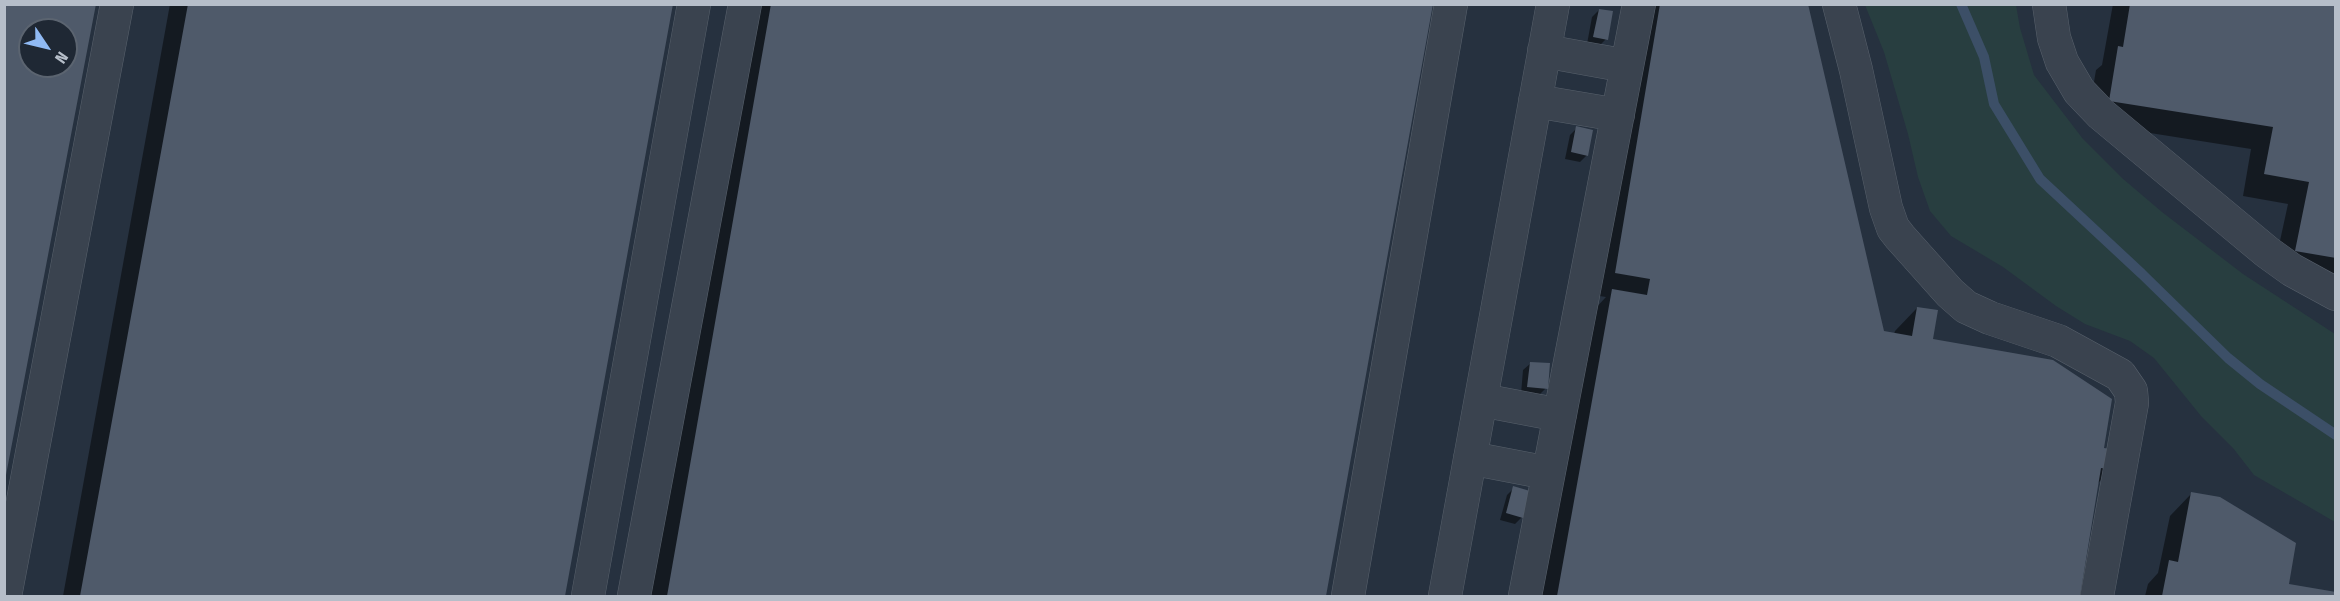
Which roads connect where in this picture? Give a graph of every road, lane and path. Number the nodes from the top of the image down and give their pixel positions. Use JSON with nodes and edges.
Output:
{"nodes":[{"id":1,"x":117,"y":4,"type":"edge"},
{"id":2,"x":694,"y":4,"type":"edge"},
{"id":3,"x":745,"y":4,"type":"edge"},
{"id":4,"x":1451,"y":4,"type":"edge"},
{"id":5,"x":1552,"y":4,"type":"edge"},
{"id":6,"x":1639,"y":4,"type":"edge"},
{"id":7,"x":1839,"y":4,"type":"edge"},
{"id":8,"x":2049,"y":4,"type":"edge"},
{"id":9,"x":1544,"y":51,"type":"junction"},
{"id":10,"x":1627,"y":66,"type":"junction"},
{"id":11,"x":1535,"y":100,"type":"junction"},
{"id":12,"x":1618,"y":115,"type":"junction"},
{"id":13,"x":2336,"y":294,"type":"edge"},
{"id":14,"x":1481,"y":400,"type":"junction"},
{"id":15,"x":1560,"y":415,"type":"junction"},
{"id":16,"x":1470,"y":459,"type":"junction"},
{"id":17,"x":1548,"y":473,"type":"junction"},
{"id":18,"x":5,"y":597,"type":"edge"},
{"id":19,"x":588,"y":597,"type":"edge"},
{"id":20,"x":634,"y":597,"type":"edge"},
{"id":21,"x":1348,"y":597,"type":"edge"},
{"id":22,"x":1445,"y":597,"type":"edge"},
{"id":23,"x":1525,"y":597,"type":"edge"},
{"id":24,"x":2097,"y":597,"type":"edge"}],
"edges":[{"from":1,"to":18,"type":"street"},
{"from":2,"to":19,"type":"street"},
{"from":3,"to":20,"type":"street"},
{"from":4,"to":21,"type":"street"},
{"from":5,"to":9,"type":"street"},
{"from":6,"to":10,"type":"street"},
{"from":7,"to":24,"type":"street"},
{"from":8,"to":13,"type":"street"},
{"from":9,"to":10,"type":"street"},
{"from":9,"to":11,"type":"street"},
{"from":10,"to":12,"type":"street"},
{"from":11,"to":12,"type":"street"},
{"from":11,"to":14,"type":"street"},
{"from":12,"to":15,"type":"street"},
{"from":14,"to":15,"type":"street"},
{"from":14,"to":16,"type":"street"},
{"from":15,"to":17,"type":"street"},
{"from":16,"to":17,"type":"street"},
{"from":16,"to":22,"type":"street"},
{"from":17,"to":23,"type":"street"}]}
